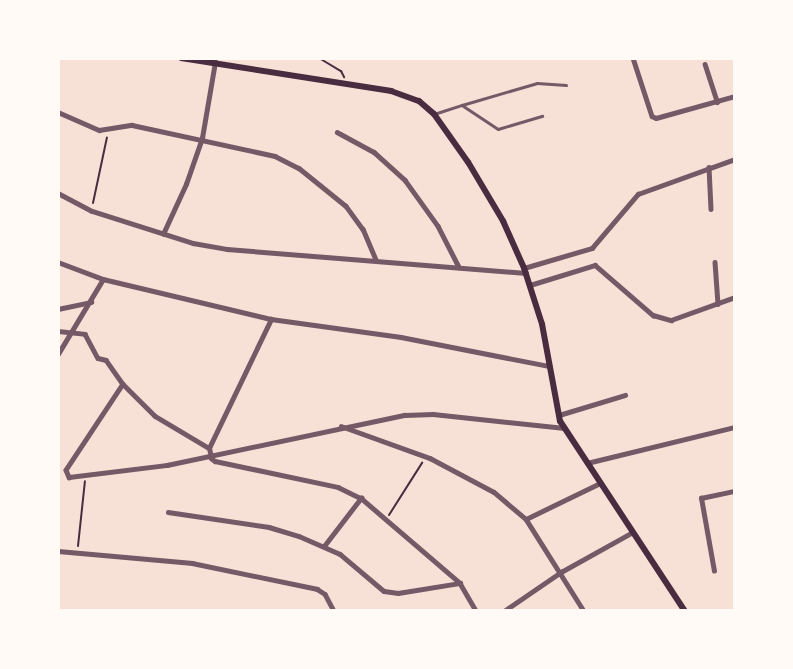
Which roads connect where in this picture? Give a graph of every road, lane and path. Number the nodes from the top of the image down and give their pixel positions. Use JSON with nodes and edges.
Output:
{"nodes":[{"id":1,"x":181,"y":58,"type":"edge"},
{"id":2,"x":319,"y":58,"type":"edge"},
{"id":3,"x":633,"y":58,"type":"edge"},
{"id":4,"x":215,"y":62,"type":"junction"},
{"id":5,"x":705,"y":64,"type":"dead end"},
{"id":6,"x":343,"y":85,"type":"junction"},
{"id":7,"x":566,"y":85,"type":"dead end"},
{"id":8,"x":735,"y":96,"type":"edge"},
{"id":9,"x":717,"y":102,"type":"junction"},
{"id":10,"x":462,"y":105,"type":"junction"},
{"id":11,"x":58,"y":112,"type":"edge"},
{"id":12,"x":434,"y":114,"type":"junction"},
{"id":13,"x":542,"y":116,"type":"dead end"},
{"id":14,"x":108,"y":130,"type":"junction"},
{"id":15,"x":337,"y":131,"type":"dead end"},
{"id":16,"x":202,"y":138,"type":"junction"},
{"id":17,"x":735,"y":159,"type":"edge"},
{"id":18,"x":709,"y":167,"type":"junction"},
{"id":19,"x":58,"y":193,"type":"edge"},
{"id":20,"x":711,"y":209,"type":"dead end"},
{"id":21,"x":92,"y":211,"type":"junction"},
{"id":22,"x":163,"y":233,"type":"junction"},
{"id":23,"x":376,"y":260,"type":"junction"},
{"id":24,"x":58,"y":262,"type":"edge"},
{"id":25,"x":715,"y":262,"type":"dead end"},
{"id":26,"x":459,"y":267,"type":"junction"},
{"id":27,"x":525,"y":271,"type":"junction"},
{"id":28,"x":103,"y":279,"type":"junction"},
{"id":29,"x":530,"y":285,"type":"junction"},
{"id":30,"x":735,"y":297,"type":"edge"},
{"id":31,"x":91,"y":301,"type":"junction"},
{"id":32,"x":718,"y":304,"type":"junction"},
{"id":33,"x":58,"y":309,"type":"edge"},
{"id":34,"x":271,"y":319,"type":"junction"},
{"id":35,"x":58,"y":331,"type":"edge"},
{"id":36,"x":73,"y":332,"type":"junction"},
{"id":37,"x":58,"y":354,"type":"edge"},
{"id":38,"x":549,"y":366,"type":"junction"},
{"id":39,"x":122,"y":384,"type":"junction"},
{"id":40,"x":625,"y":395,"type":"dead end"},
{"id":41,"x":558,"y":415,"type":"junction"},
{"id":42,"x":340,"y":426,"type":"junction"},
{"id":43,"x":735,"y":427,"type":"edge"},
{"id":44,"x":564,"y":428,"type":"junction"},
{"id":45,"x":209,"y":448,"type":"junction"},
{"id":46,"x":211,"y":457,"type":"junction"},
{"id":47,"x":426,"y":457,"type":"junction"},
{"id":48,"x":587,"y":463,"type":"junction"},
{"id":49,"x":86,"y":477,"type":"junction"},
{"id":50,"x":600,"y":483,"type":"junction"},
{"id":51,"x":735,"y":491,"type":"edge"},
{"id":52,"x":361,"y":498,"type":"junction"},
{"id":53,"x":168,"y":512,"type":"dead end"},
{"id":54,"x":387,"y":519,"type":"junction"},
{"id":55,"x":526,"y":519,"type":"junction"},
{"id":56,"x":633,"y":532,"type":"junction"},
{"id":57,"x":80,"y":541,"type":"dead end"},
{"id":58,"x":324,"y":546,"type":"junction"},
{"id":59,"x":58,"y":551,"type":"edge"},
{"id":60,"x":714,"y":571,"type":"dead end"},
{"id":61,"x":561,"y":572,"type":"junction"},
{"id":62,"x":460,"y":583,"type":"junction"},
{"id":63,"x":516,"y":603,"type":"junction"},
{"id":64,"x":334,"y":611,"type":"edge"},
{"id":65,"x":476,"y":611,"type":"edge"},
{"id":66,"x":504,"y":611,"type":"edge"},
{"id":67,"x":520,"y":611,"type":"edge"},
{"id":68,"x":584,"y":611,"type":"edge"},
{"id":69,"x":685,"y":611,"type":"edge"}],
"edges":[{"from":1,"to":4,"type":"main road"},
{"from":2,"to":6,"type":"path"},
{"from":3,"to":9,"type":"street"},
{"from":4,"to":6,"type":"main road"},
{"from":4,"to":16,"type":"street"},
{"from":5,"to":9,"type":"street"},
{"from":6,"to":12,"type":"main road"},
{"from":7,"to":10,"type":"lane"},
{"from":8,"to":9,"type":"street"},
{"from":10,"to":12,"type":"lane"},
{"from":10,"to":13,"type":"lane"},
{"from":11,"to":14,"type":"street"},
{"from":12,"to":27,"type":"main road"},
{"from":14,"to":16,"type":"street"},
{"from":14,"to":21,"type":"path"},
{"from":15,"to":26,"type":"street"},
{"from":16,"to":22,"type":"street"},
{"from":16,"to":23,"type":"street"},
{"from":17,"to":18,"type":"street"},
{"from":18,"to":20,"type":"street"},
{"from":18,"to":27,"type":"street"},
{"from":19,"to":21,"type":"street"},
{"from":21,"to":22,"type":"street"},
{"from":22,"to":23,"type":"street"},
{"from":23,"to":26,"type":"street"},
{"from":24,"to":28,"type":"street"},
{"from":25,"to":32,"type":"street"},
{"from":26,"to":27,"type":"street"},
{"from":27,"to":29,"type":"main road"},
{"from":28,"to":31,"type":"street"},
{"from":28,"to":34,"type":"street"},
{"from":29,"to":32,"type":"street"},
{"from":29,"to":38,"type":"main road"},
{"from":30,"to":32,"type":"street"},
{"from":31,"to":33,"type":"street"},
{"from":31,"to":36,"type":"street"},
{"from":34,"to":38,"type":"street"},
{"from":34,"to":45,"type":"street"},
{"from":35,"to":36,"type":"street"},
{"from":36,"to":37,"type":"street"},
{"from":36,"to":39,"type":"street"},
{"from":38,"to":41,"type":"main road"},
{"from":39,"to":45,"type":"street"},
{"from":39,"to":49,"type":"street"},
{"from":40,"to":41,"type":"street"},
{"from":41,"to":44,"type":"main road"},
{"from":42,"to":44,"type":"street"},
{"from":42,"to":46,"type":"street"},
{"from":42,"to":47,"type":"street"},
{"from":43,"to":48,"type":"street"},
{"from":44,"to":48,"type":"main road"},
{"from":45,"to":46,"type":"street"},
{"from":46,"to":49,"type":"street"},
{"from":46,"to":52,"type":"street"},
{"from":47,"to":54,"type":"path"},
{"from":47,"to":55,"type":"street"},
{"from":48,"to":50,"type":"main road"},
{"from":49,"to":57,"type":"path"},
{"from":50,"to":55,"type":"street"},
{"from":50,"to":56,"type":"main road"},
{"from":51,"to":60,"type":"street"},
{"from":52,"to":54,"type":"street"},
{"from":52,"to":58,"type":"street"},
{"from":53,"to":58,"type":"street"},
{"from":54,"to":62,"type":"street"},
{"from":55,"to":61,"type":"street"},
{"from":56,"to":61,"type":"street"},
{"from":56,"to":69,"type":"main road"},
{"from":58,"to":62,"type":"street"},
{"from":59,"to":64,"type":"street"},
{"from":61,"to":63,"type":"street"},
{"from":61,"to":68,"type":"street"},
{"from":62,"to":65,"type":"street"},
{"from":63,"to":66,"type":"street"},
{"from":63,"to":67,"type":"street"}]}
